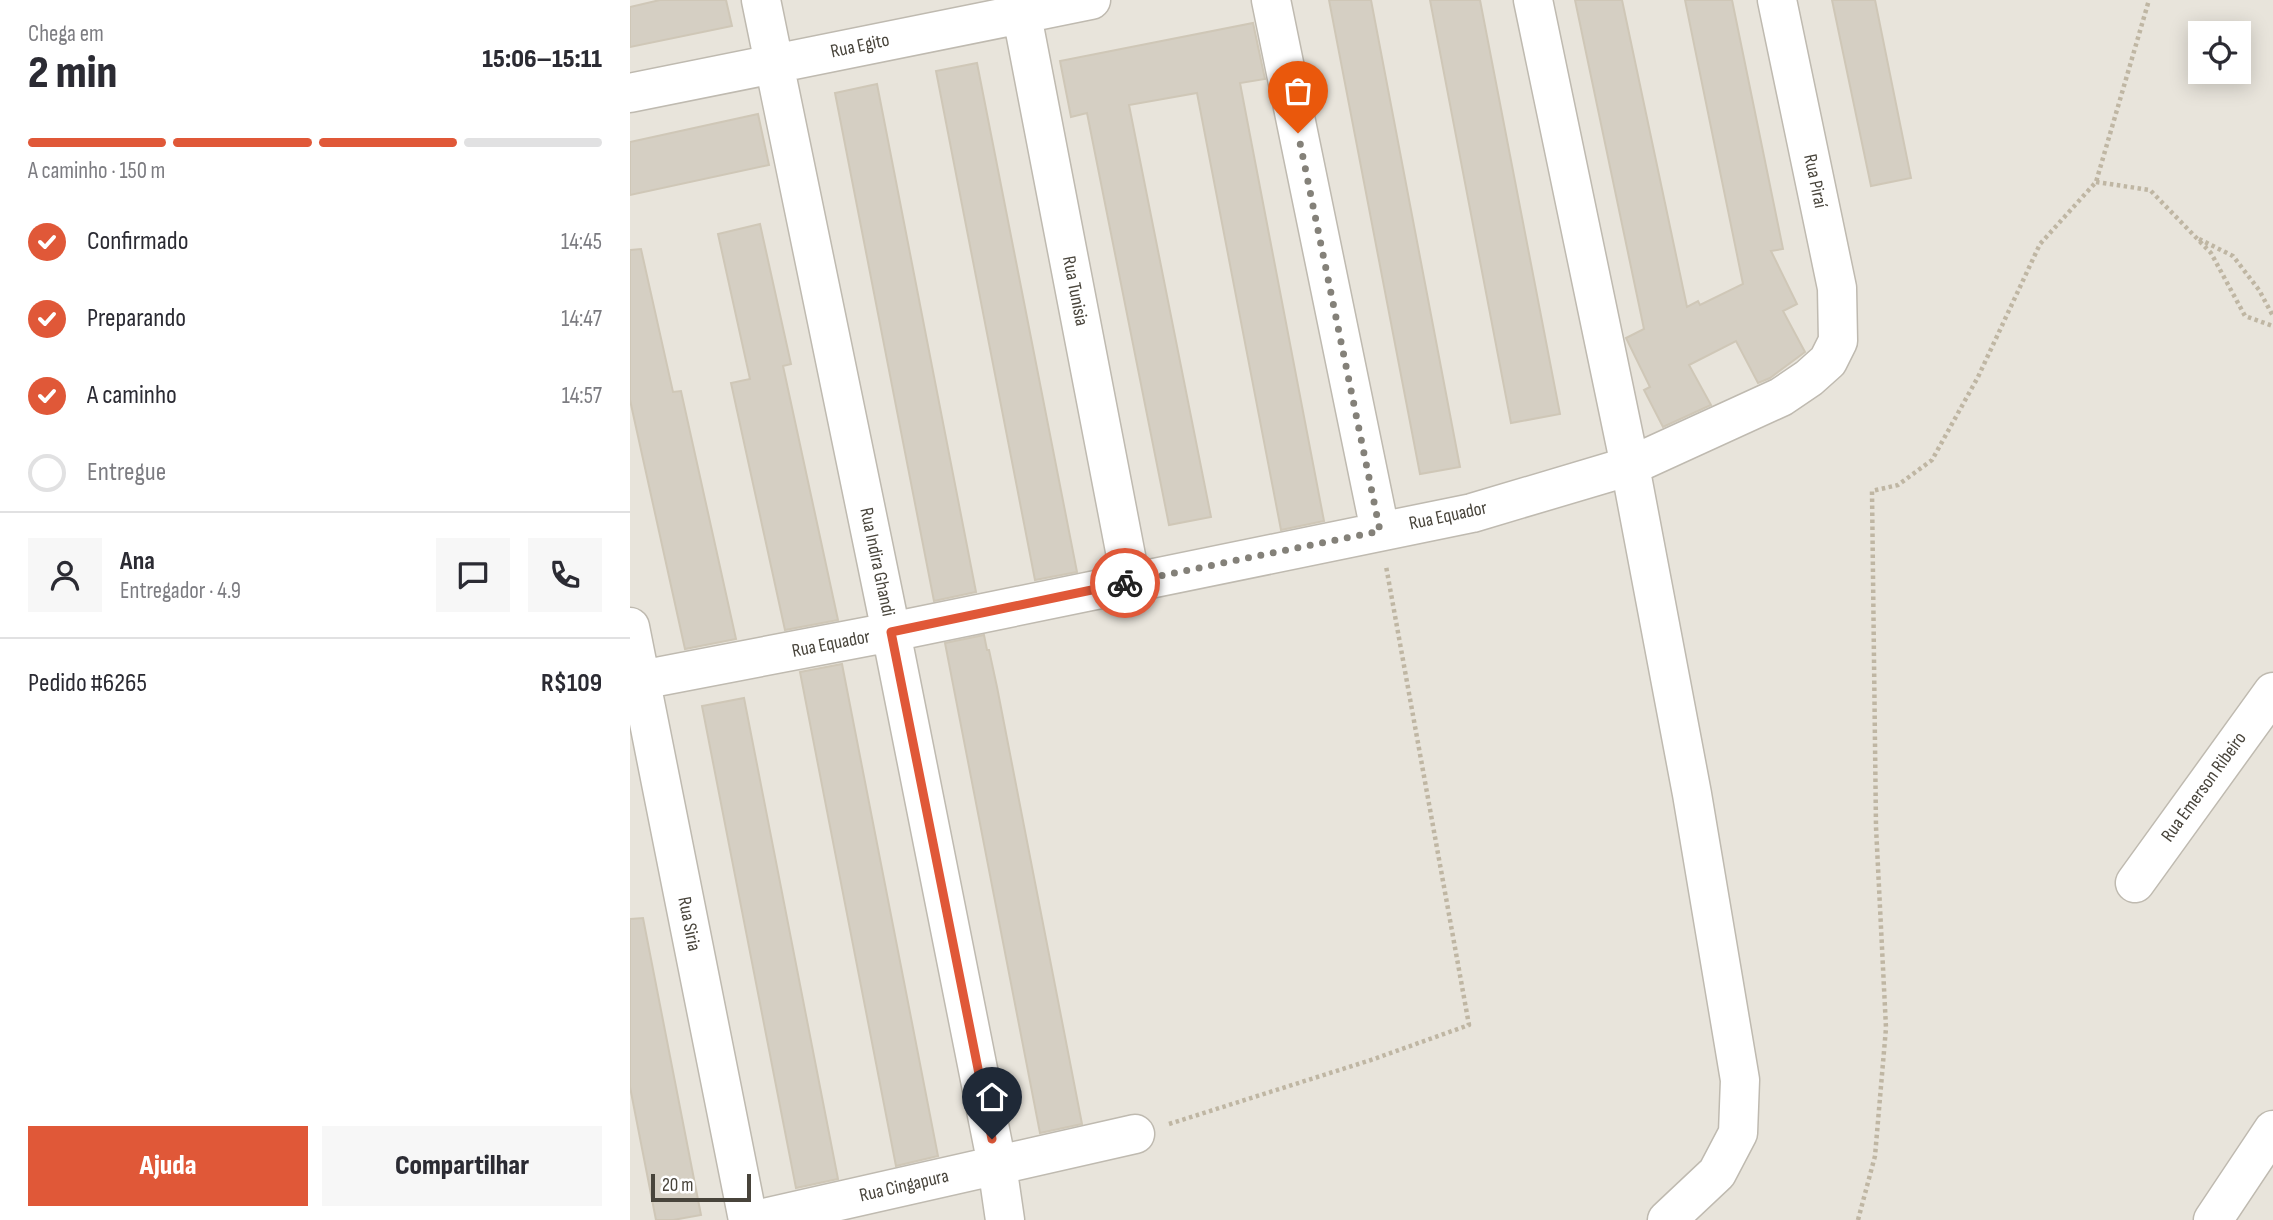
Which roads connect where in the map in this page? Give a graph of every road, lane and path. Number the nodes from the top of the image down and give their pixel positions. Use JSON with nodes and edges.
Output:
{"nodes":[{"id":1,"x":761,"y":0,"type":"edge"},
{"id":2,"x":1091,"y":0,"type":"edge"},
{"id":3,"x":1271,"y":0,"type":"edge"},
{"id":4,"x":1533,"y":0,"type":"edge"},
{"id":5,"x":1777,"y":0,"type":"edge"},
{"id":6,"x":2150,"y":0,"type":"edge"},
{"id":7,"x":1021,"y":7,"type":"edge"},
{"id":8,"x":774,"y":64,"type":"junction"},
{"id":9,"x":630,"y":93,"type":"edge"},
{"id":10,"x":2095,"y":182,"type":"junction"},
{"id":11,"x":2195,"y":237,"type":"junction"},
{"id":12,"x":2273,"y":316,"type":"edge"},
{"id":13,"x":2273,"y":326,"type":"edge"},
{"id":14,"x":1828,"y":361,"type":"joint"},
{"id":15,"x":1630,"y":466,"type":"junction"},
{"id":16,"x":1380,"y":531,"type":"junction"},
{"id":17,"x":1131,"y":582,"type":"junction"},
{"id":18,"x":630,"y":627,"type":"edge"},
{"id":19,"x":891,"y":632,"type":"junction"},
{"id":20,"x":635,"y":681,"type":"edge"},
{"id":21,"x":2273,"y":692,"type":"edge"},
{"id":22,"x":2135,"y":883,"type":"dead end"},
{"id":23,"x":2273,"y":1130,"type":"edge"},
{"id":24,"x":1135,"y":1134,"type":"joint"},
{"id":25,"x":997,"y":1165,"type":"junction"},
{"id":26,"x":748,"y":1220,"type":"edge"},
{"id":27,"x":755,"y":1220,"type":"edge"},
{"id":28,"x":1005,"y":1220,"type":"edge"},
{"id":29,"x":1667,"y":1220,"type":"edge"},
{"id":30,"x":1858,"y":1220,"type":"edge"},
{"id":31,"x":2213,"y":1220,"type":"edge"}],
"edges":[{"from":1,"to":8,"type":"street","name":"Rua Indira Ghandi"},
{"from":2,"to":7,"type":"street","name":"Rua Egito"},
{"from":3,"to":16,"type":"street"},
{"from":4,"to":15,"type":"street"},
{"from":5,"to":14,"type":"street","name":"Rua Piraí"},
{"from":6,"to":10,"type":"path"},
{"from":7,"to":8,"type":"street","name":"Rua Egito"},
{"from":7,"to":17,"type":"street","name":"Rua Tunisia"},
{"from":8,"to":9,"type":"street","name":"Rua Egito"},
{"from":8,"to":19,"type":"street","name":"Rua Indira Ghandi"},
{"from":10,"to":11,"type":"path"},
{"from":10,"to":30,"type":"path"},
{"from":11,"to":12,"type":"path"},
{"from":11,"to":13,"type":"path"},
{"from":14,"to":15,"type":"street","name":"Rua Equador"},
{"from":15,"to":16,"type":"street","name":"Rua Equador"},
{"from":15,"to":29,"type":"street"},
{"from":16,"to":17,"type":"street","name":"Rua Equador"},
{"from":16,"to":24,"type":"path"},
{"from":17,"to":19,"type":"street","name":"Rua Equador"},
{"from":18,"to":20,"type":"street","name":"Rua Siria"},
{"from":19,"to":20,"type":"street","name":"Rua Equador"},
{"from":19,"to":25,"type":"street","name":"Rua Indira Ghandi"},
{"from":20,"to":26,"type":"street","name":"Rua Siria"},
{"from":21,"to":22,"type":"street","name":"Rua Emerson Ribeiro"},
{"from":23,"to":31,"type":"street"},
{"from":24,"to":25,"type":"street","name":"Rua Cingapura"},
{"from":25,"to":27,"type":"street","name":"Rua Cingapura"},
{"from":25,"to":28,"type":"street","name":"Rua Indira Ghandi"}]}
